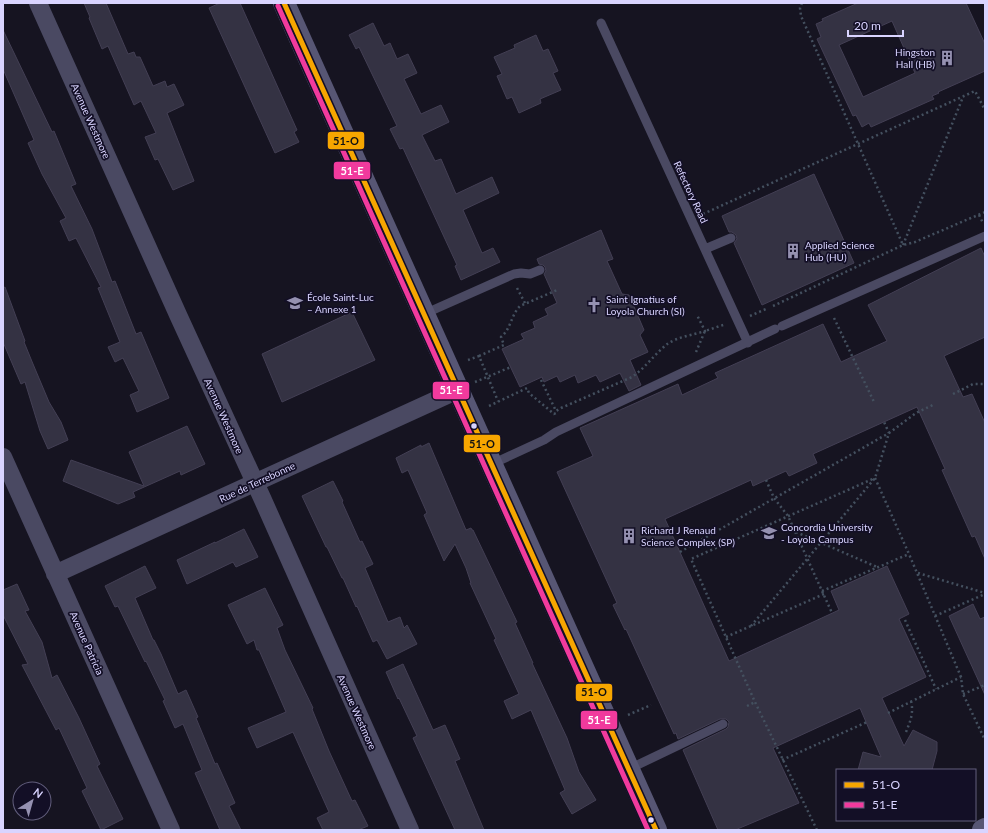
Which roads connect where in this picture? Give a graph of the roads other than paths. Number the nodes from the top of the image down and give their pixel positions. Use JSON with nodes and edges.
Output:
{"nodes":[{"id":1,"x":38,"y":3,"type":"edge"},
{"id":2,"x":284,"y":3,"type":"edge"},
{"id":3,"x":601,"y":23,"type":"dead end"},
{"id":4,"x":985,"y":236,"type":"edge"},
{"id":5,"x":731,"y":238,"type":"dead end"},
{"id":6,"x":705,"y":249,"type":"junction"},
{"id":7,"x":540,"y":270,"type":"dead end"},
{"id":8,"x":424,"y":314,"type":"junction"},
{"id":9,"x":748,"y":343,"type":"junction"},
{"id":10,"x":468,"y":386,"type":"junction"},
{"id":11,"x":3,"y":457,"type":"edge"},
{"id":12,"x":492,"y":464,"type":"junction"},
{"id":13,"x":255,"y":483,"type":"junction"},
{"id":14,"x":55,"y":574,"type":"junction"},
{"id":15,"x":723,"y":724,"type":"dead end"},
{"id":16,"x":629,"y":769,"type":"junction"},
{"id":17,"x":171,"y":830,"type":"edge"},
{"id":18,"x":410,"y":830,"type":"edge"},
{"id":19,"x":656,"y":830,"type":"edge"}],
"edges":[{"from":1,"to":13,"type":"street","name":"Avenue Westmore"},
{"from":2,"to":8,"type":"street"},
{"from":3,"to":6,"type":"lane","name":"Refectory Road"},
{"from":4,"to":9,"type":"lane"},
{"from":5,"to":6,"type":"lane"},
{"from":6,"to":9,"type":"lane","name":"Refectory Road"},
{"from":7,"to":8,"type":"lane"},
{"from":8,"to":10,"type":"street"},
{"from":9,"to":12,"type":"lane"},
{"from":10,"to":12,"type":"street"},
{"from":10,"to":13,"type":"street","name":"Rue de Terrebonne"},
{"from":11,"to":14,"type":"street","name":"Avenue Patricia"},
{"from":12,"to":16,"type":"street"},
{"from":13,"to":14,"type":"street","name":"Rue de Terrebonne"},
{"from":13,"to":18,"type":"street","name":"Avenue Westmore"},
{"from":14,"to":17,"type":"street","name":"Avenue Patricia"},
{"from":15,"to":16,"type":"lane"},
{"from":16,"to":19,"type":"street"}]}
